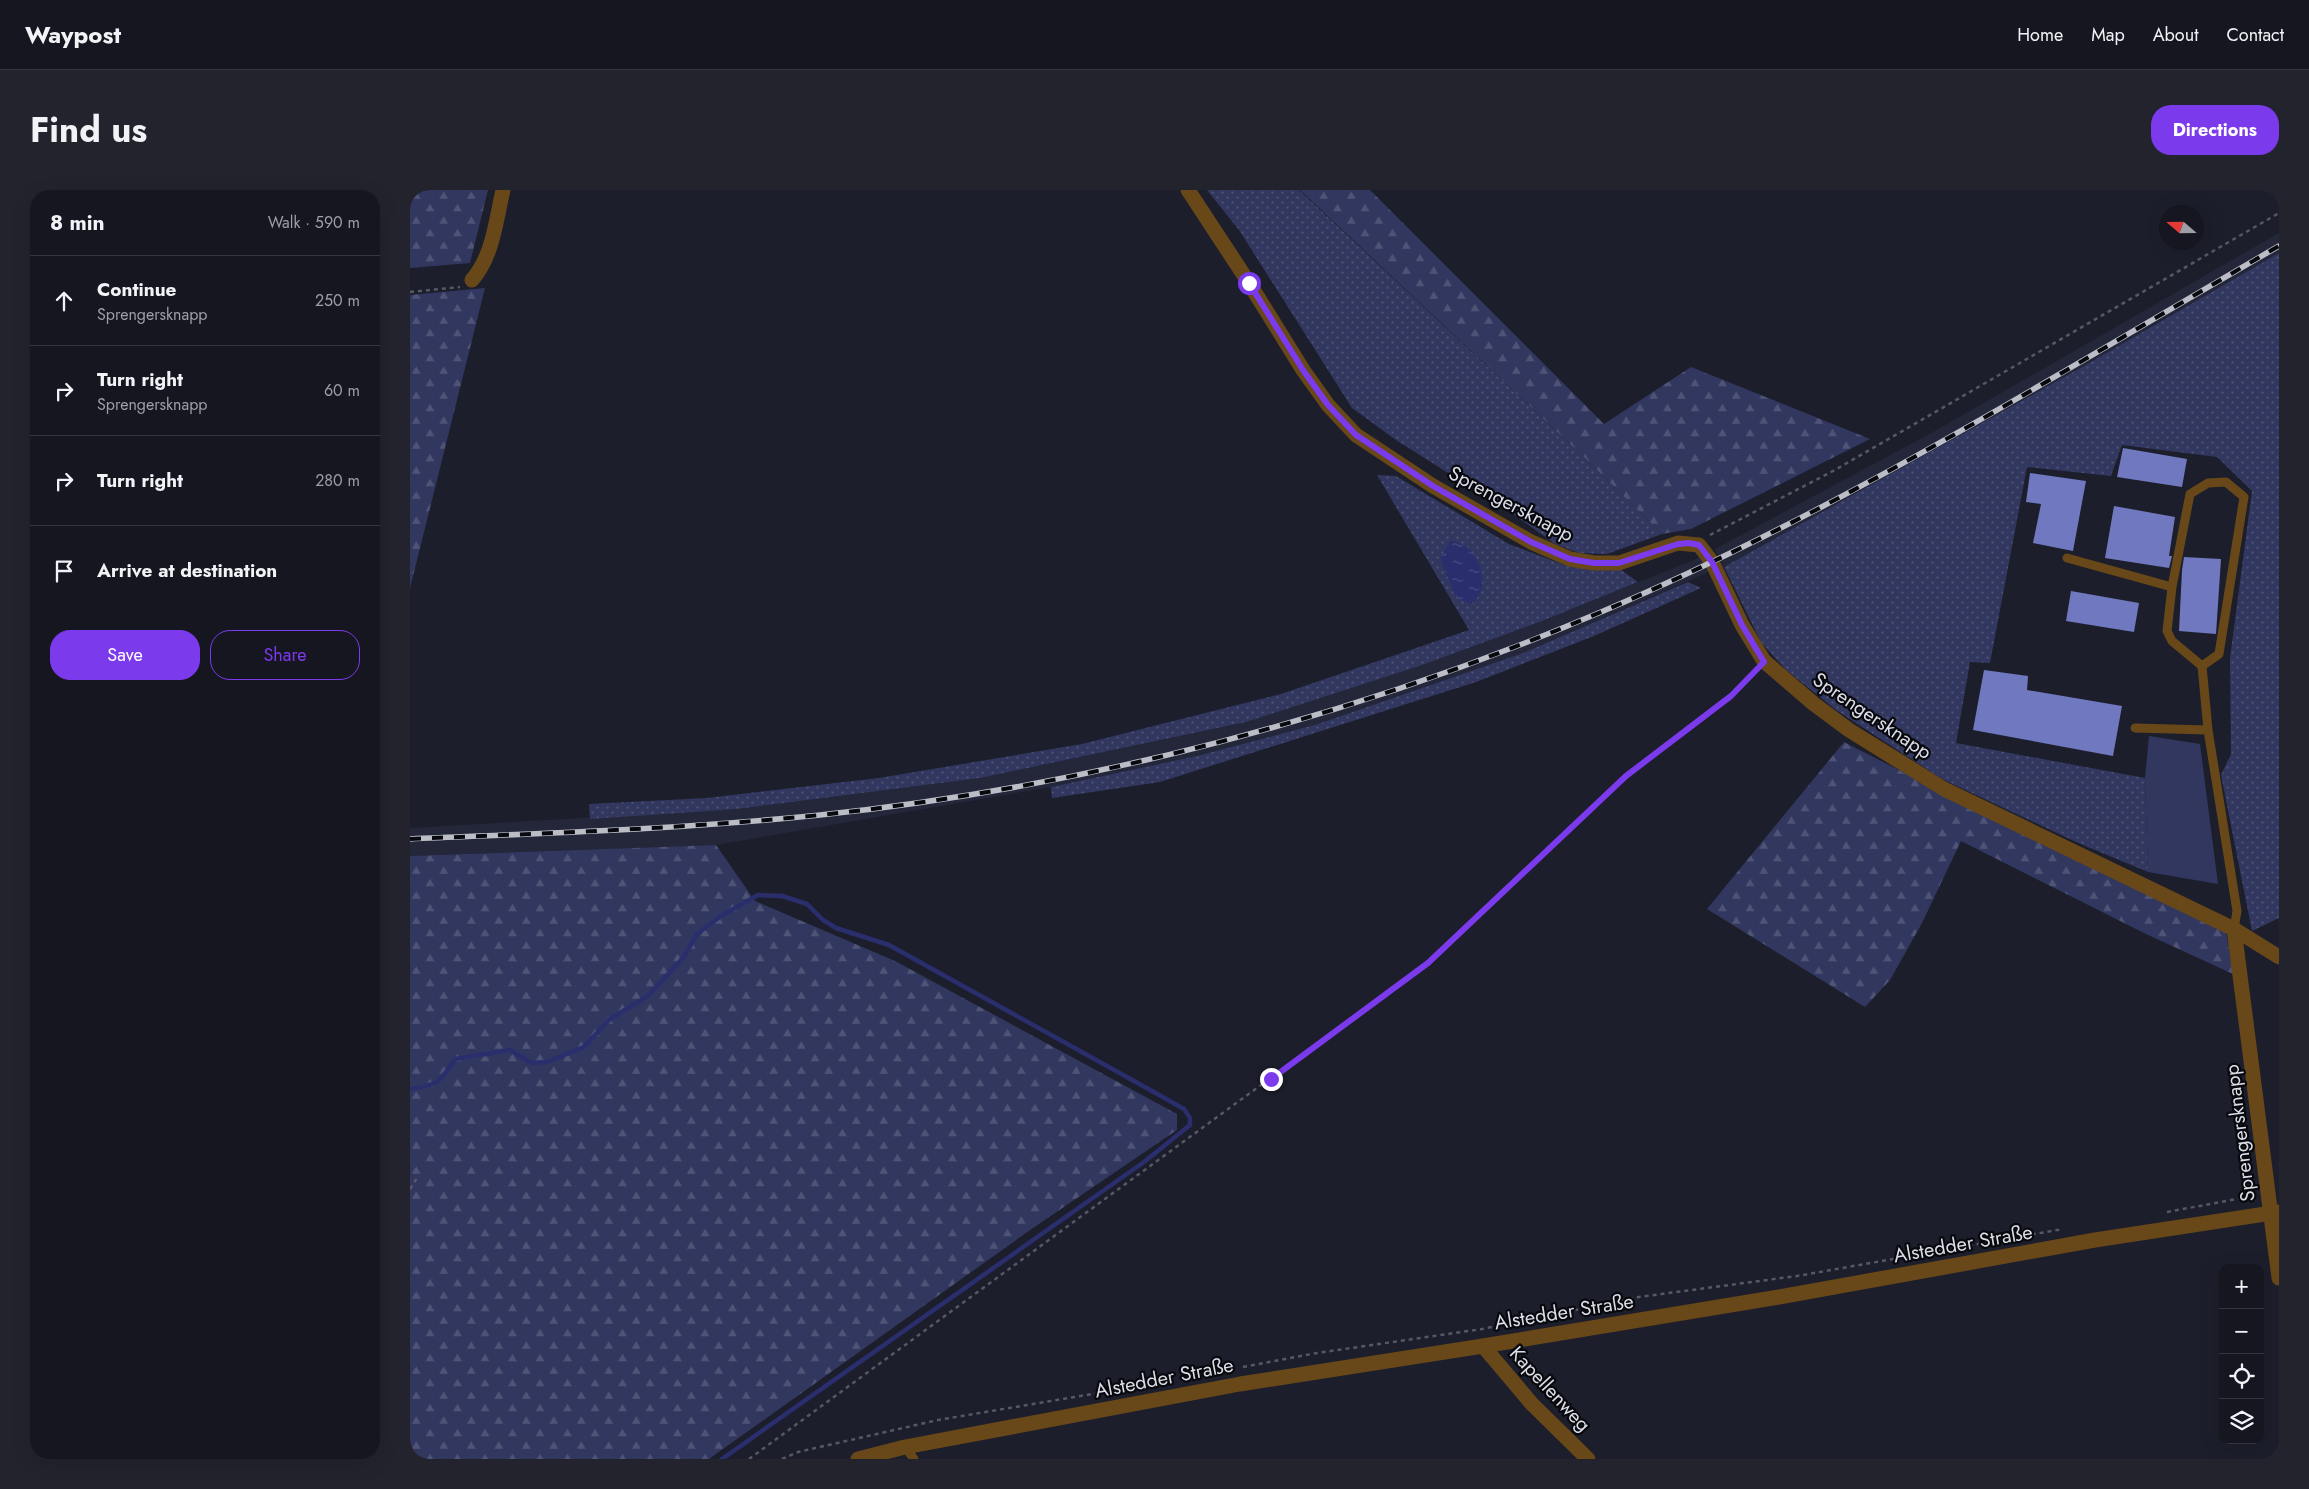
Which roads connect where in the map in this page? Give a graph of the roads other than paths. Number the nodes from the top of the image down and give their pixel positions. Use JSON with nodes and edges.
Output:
{"nodes":[{"id":1,"x":503,"y":190,"type":"edge"},
{"id":2,"x":1188,"y":190,"type":"edge"},
{"id":3,"x":472,"y":280,"type":"road end"},
{"id":4,"x":2067,"y":558,"type":"dead end"},
{"id":5,"x":2172,"y":587,"type":"junction"},
{"id":6,"x":2202,"y":666,"type":"junction"},
{"id":7,"x":2136,"y":728,"type":"dead end"},
{"id":8,"x":2208,"y":730,"type":"junction"},
{"id":9,"x":2234,"y":929,"type":"junction"},
{"id":10,"x":2279,"y":956,"type":"edge"},
{"id":11,"x":2274,"y":1213,"type":"edge"},
{"id":12,"x":2279,"y":1278,"type":"edge"},
{"id":13,"x":1484,"y":1346,"type":"junction"},
{"id":14,"x":909,"y":1453,"type":"edge"},
{"id":15,"x":858,"y":1459,"type":"edge"},
{"id":16,"x":1588,"y":1459,"type":"edge"}],
"edges":[{"from":1,"to":3,"type":"street"},
{"from":2,"to":9,"type":"street","name":"Sprengersknapp"},
{"from":4,"to":5,"type":"lane"},
{"from":5,"to":6,"type":"lane"},
{"from":5,"to":6,"type":"lane"},
{"from":6,"to":8,"type":"lane"},
{"from":7,"to":8,"type":"lane"},
{"from":8,"to":9,"type":"lane"},
{"from":9,"to":10,"type":"street","name":"Sprengersknapp"},
{"from":9,"to":11,"type":"street","name":"Sprengersknapp"},
{"from":11,"to":12,"type":"street"},
{"from":11,"to":13,"type":"street","name":"Alstedder Straße"},
{"from":13,"to":14,"type":"street","name":"Alstedder Straße"},
{"from":13,"to":16,"type":"street","name":"Kapellenweg"},
{"from":14,"to":15,"type":"street","name":"Alstedder Straße"}]}
